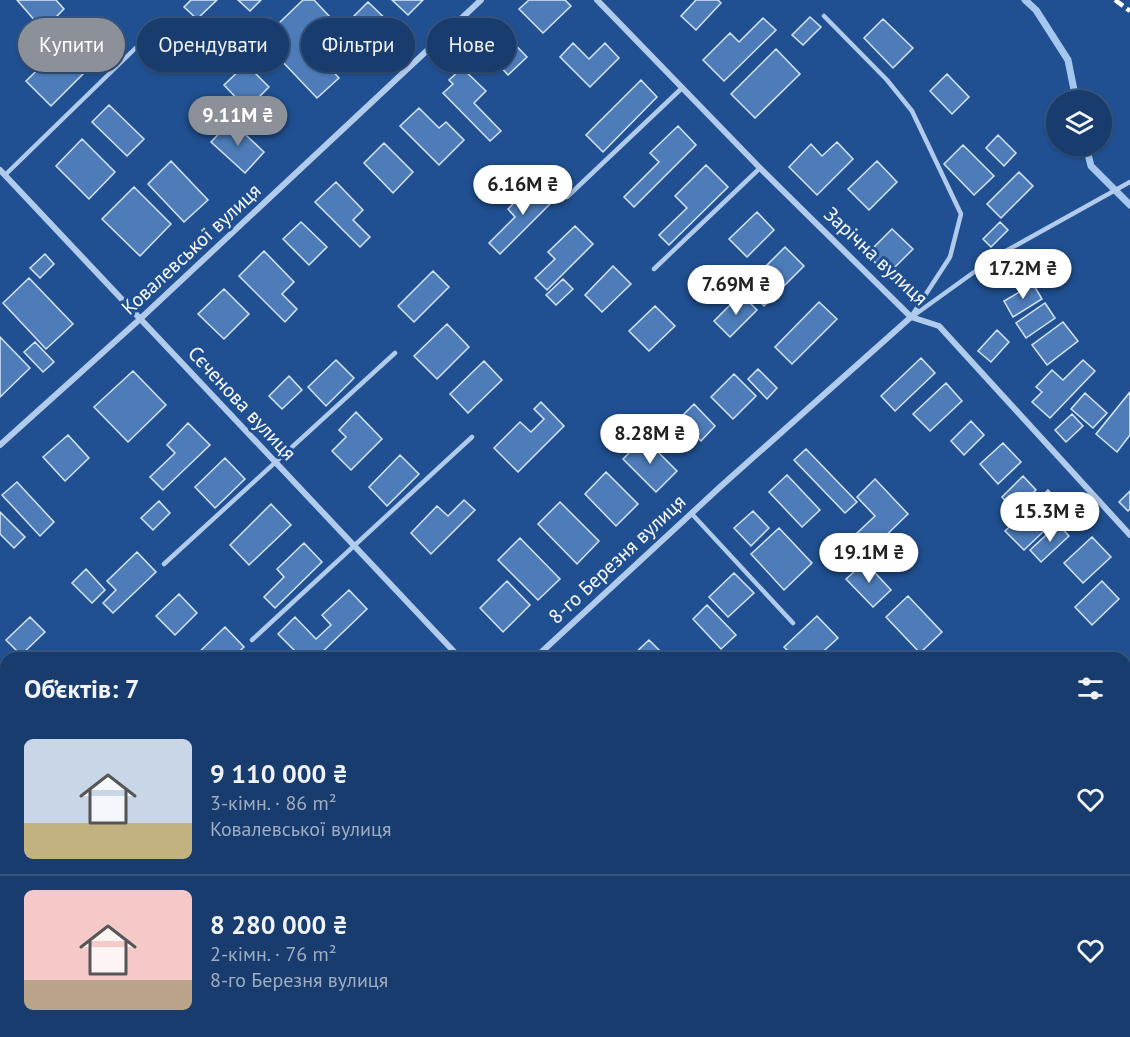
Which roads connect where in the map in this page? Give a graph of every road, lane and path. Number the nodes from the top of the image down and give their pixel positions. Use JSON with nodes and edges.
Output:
{"nodes":[{"id":1,"x":481,"y":0,"type":"edge"},
{"id":2,"x":597,"y":0,"type":"edge"},
{"id":3,"x":824,"y":16,"type":"dead end"},
{"id":4,"x":137,"y":46,"type":"edge"},
{"id":5,"x":682,"y":88,"type":"junction"},
{"id":6,"x":760,"y":168,"type":"junction"},
{"id":7,"x":2,"y":173,"type":"edge"},
{"id":8,"x":1128,"y":184,"type":"edge"},
{"id":9,"x":567,"y":197,"type":"dead end"},
{"id":10,"x":654,"y":269,"type":"dead end"},
{"id":11,"x":911,"y":317,"type":"junction"},
{"id":12,"x":140,"y":319,"type":"junction"},
{"id":13,"x":395,"y":353,"type":"dead end"},
{"id":14,"x":472,"y":437,"type":"dead end"},
{"id":15,"x":0,"y":446,"type":"edge"},
{"id":16,"x":276,"y":463,"type":"junction"},
{"id":17,"x":691,"y":513,"type":"junction"},
{"id":18,"x":1130,"y":535,"type":"edge"},
{"id":19,"x":354,"y":546,"type":"junction"},
{"id":20,"x":164,"y":564,"type":"dead end"},
{"id":21,"x":793,"y":623,"type":"dead end"},
{"id":22,"x":252,"y":640,"type":"dead end"},
{"id":23,"x":454,"y":652,"type":"edge"},
{"id":24,"x":541,"y":652,"type":"edge"}],
"edges":[{"from":1,"to":12,"type":"street","name":"Ковалевської вулиця"},
{"from":2,"to":5,"type":"street","name":"Зарічна вулиця"},
{"from":3,"to":11,"type":"lane"},
{"from":4,"to":7,"type":"lane"},
{"from":5,"to":6,"type":"street","name":"Зарічна вулиця"},
{"from":5,"to":9,"type":"lane"},
{"from":6,"to":10,"type":"lane"},
{"from":6,"to":11,"type":"street","name":"Зарічна вулиця"},
{"from":7,"to":12,"type":"street","name":"Сєченова вулиця"},
{"from":8,"to":11,"type":"lane"},
{"from":11,"to":17,"type":"street","name":"8-го Березня вулиця"},
{"from":11,"to":18,"type":"street","name":"Зарічна вулиця"},
{"from":12,"to":15,"type":"street","name":"Ковалевської вулиця"},
{"from":12,"to":16,"type":"street","name":"Сєченова вулиця"},
{"from":13,"to":16,"type":"lane"},
{"from":14,"to":19,"type":"lane"},
{"from":16,"to":19,"type":"street","name":"Сєченова вулиця"},
{"from":16,"to":20,"type":"lane"},
{"from":17,"to":21,"type":"lane"},
{"from":17,"to":24,"type":"street","name":"8-го Березня вулиця"},
{"from":19,"to":22,"type":"lane"},
{"from":19,"to":23,"type":"street","name":"Сєченова вулиця"}]}
